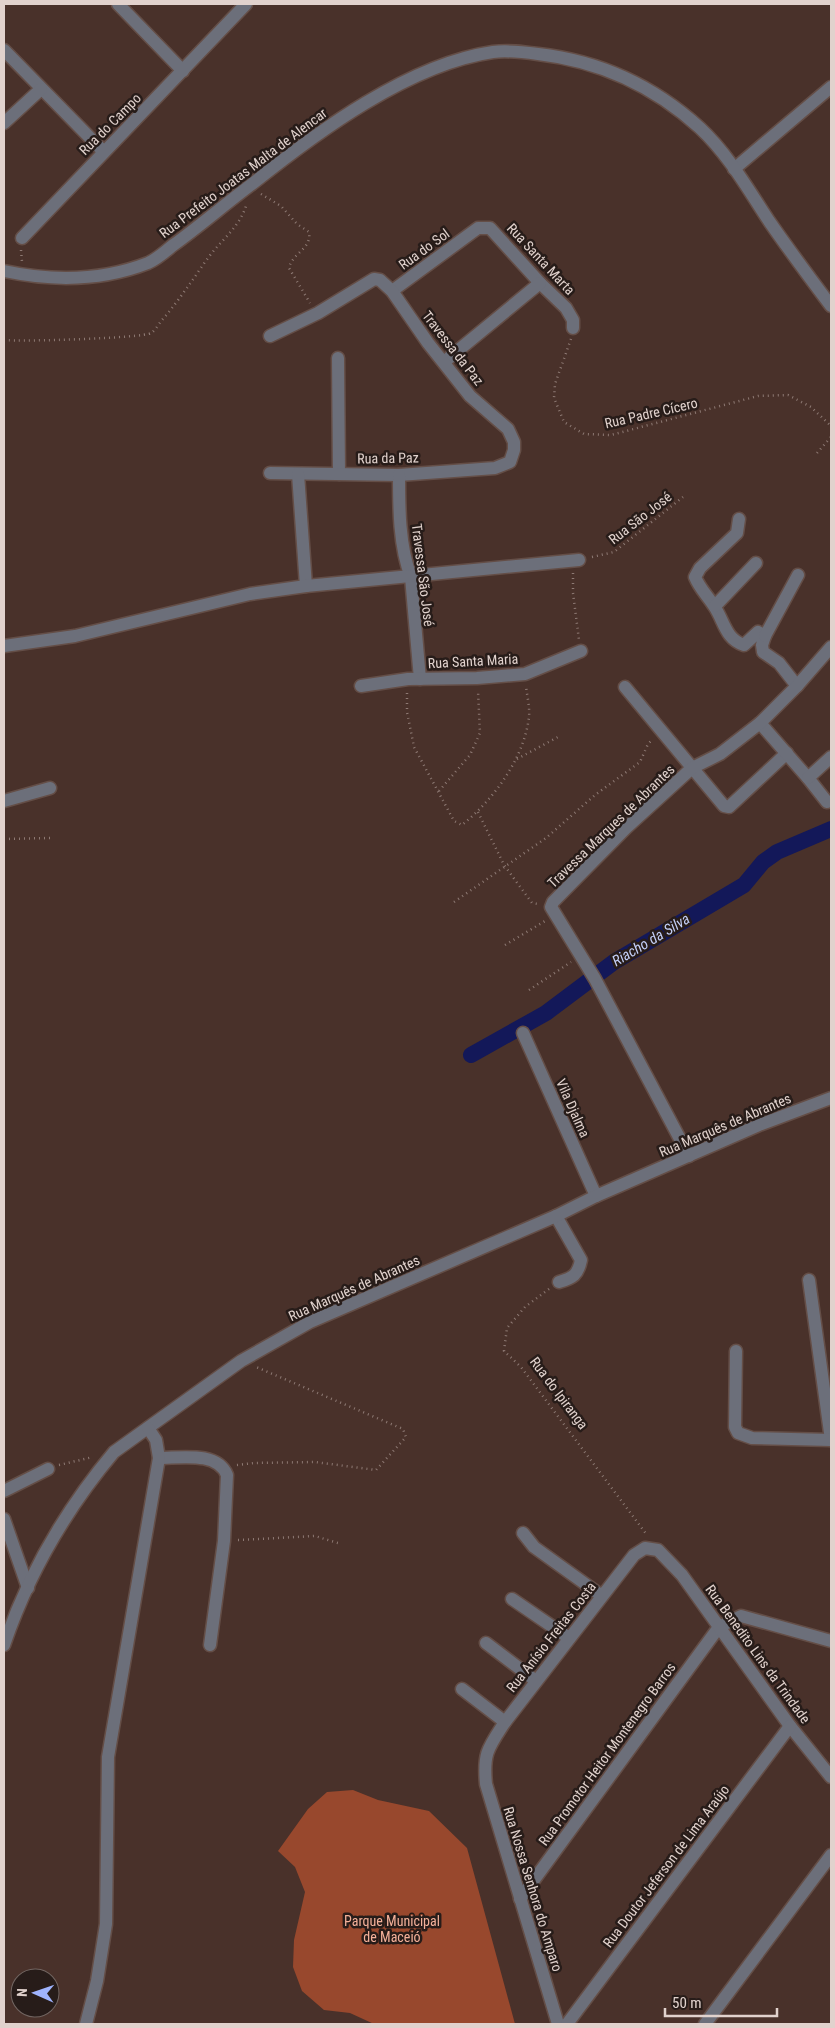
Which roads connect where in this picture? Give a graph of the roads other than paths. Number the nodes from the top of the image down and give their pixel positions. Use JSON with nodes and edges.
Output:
{"nodes":[{"id":1,"x":118,"y":4,"type":"edge"},
{"id":2,"x":246,"y":4,"type":"edge"},
{"id":3,"x":4,"y":50,"type":"edge"},
{"id":4,"x":183,"y":72,"type":"junction"},
{"id":5,"x":41,"y":90,"type":"junction"},
{"id":6,"x":829,"y":91,"type":"edge"},
{"id":7,"x":4,"y":123,"type":"edge"},
{"id":8,"x":103,"y":151,"type":"junction"},
{"id":9,"x":734,"y":169,"type":"junction"},
{"id":10,"x":474,"y":231,"type":"joint"},
{"id":11,"x":22,"y":238,"type":"road end"},
{"id":12,"x":4,"y":271,"type":"edge"},
{"id":13,"x":540,"y":283,"type":"junction"},
{"id":14,"x":392,"y":291,"type":"junction"},
{"id":15,"x":831,"y":306,"type":"edge"},
{"id":16,"x":573,"y":328,"type":"road end"},
{"id":17,"x":270,"y":336,"type":"dead end"},
{"id":18,"x":338,"y":358,"type":"dead end"},
{"id":19,"x":444,"y":362,"type":"junction"},
{"id":20,"x":506,"y":465,"type":"joint"},
{"id":21,"x":270,"y":473,"type":"dead end"},
{"id":22,"x":298,"y":474,"type":"junction"},
{"id":23,"x":339,"y":474,"type":"junction"},
{"id":24,"x":399,"y":475,"type":"junction"},
{"id":25,"x":739,"y":519,"type":"dead end"},
{"id":26,"x":579,"y":560,"type":"road end"},
{"id":27,"x":756,"y":564,"type":"dead end"},
{"id":28,"x":798,"y":575,"type":"dead end"},
{"id":29,"x":411,"y":577,"type":"junction"},
{"id":30,"x":306,"y":586,"type":"junction"},
{"id":31,"x":715,"y":606,"type":"junction"},
{"id":32,"x":765,"y":636,"type":"junction"},
{"id":33,"x":4,"y":646,"type":"edge"},
{"id":34,"x":831,"y":647,"type":"edge"},
{"id":35,"x":581,"y":651,"type":"road end"},
{"id":36,"x":414,"y":679,"type":"junction"},
{"id":37,"x":361,"y":686,"type":"dead end"},
{"id":38,"x":625,"y":686,"type":"dead end"},
{"id":39,"x":797,"y":686,"type":"junction"},
{"id":40,"x":760,"y":723,"type":"junction"},
{"id":41,"x":787,"y":753,"type":"junction"},
{"id":42,"x":831,"y":756,"type":"edge"},
{"id":43,"x":692,"y":768,"type":"junction"},
{"id":44,"x":808,"y":778,"type":"junction"},
{"id":45,"x":50,"y":788,"type":"dead end"},
{"id":46,"x":4,"y":801,"type":"edge"},
{"id":47,"x":827,"y":802,"type":"dead end"},
{"id":48,"x":523,"y":1033,"type":"dead end"},
{"id":49,"x":831,"y":1098,"type":"edge"},
{"id":50,"x":689,"y":1156,"type":"junction"},
{"id":51,"x":596,"y":1196,"type":"junction"},
{"id":52,"x":556,"y":1216,"type":"junction"},
{"id":53,"x":809,"y":1280,"type":"dead end"},
{"id":54,"x":559,"y":1282,"type":"road end"},
{"id":55,"x":736,"y":1352,"type":"dead end"},
{"id":56,"x":148,"y":1428,"type":"junction"},
{"id":57,"x":831,"y":1440,"type":"edge"},
{"id":58,"x":159,"y":1458,"type":"junction"},
{"id":59,"x":48,"y":1469,"type":"road end"},
{"id":60,"x":4,"y":1491,"type":"edge"},
{"id":61,"x":4,"y":1520,"type":"edge"},
{"id":62,"x":523,"y":1533,"type":"dead end"},
{"id":63,"x":658,"y":1550,"type":"joint"},
{"id":64,"x":28,"y":1588,"type":"junction"},
{"id":65,"x":602,"y":1596,"type":"junction"},
{"id":66,"x":512,"y":1599,"type":"dead end"},
{"id":67,"x":9,"y":1619,"type":"edge"},
{"id":68,"x":719,"y":1627,"type":"junction"},
{"id":69,"x":568,"y":1638,"type":"junction"},
{"id":70,"x":831,"y":1641,"type":"edge"},
{"id":71,"x":486,"y":1643,"type":"dead end"},
{"id":72,"x":4,"y":1645,"type":"edge"},
{"id":73,"x":210,"y":1645,"type":"dead end"},
{"id":74,"x":536,"y":1681,"type":"junction"},
{"id":75,"x":462,"y":1689,"type":"dead end"},
{"id":76,"x":505,"y":1722,"type":"junction"},
{"id":77,"x":790,"y":1726,"type":"junction"},
{"id":78,"x":484,"y":1762,"type":"joint"},
{"id":79,"x":831,"y":1778,"type":"edge"},
{"id":80,"x":831,"y":1854,"type":"edge"},
{"id":81,"x":520,"y":1899,"type":"junction"},
{"id":82,"x":86,"y":2024,"type":"edge"},
{"id":83,"x":558,"y":2024,"type":"edge"},
{"id":84,"x":566,"y":2024,"type":"edge"},
{"id":85,"x":705,"y":2024,"type":"edge"}],
"edges":[{"from":1,"to":4,"type":"street"},
{"from":2,"to":4,"type":"street","name":"Rua do Campo"},
{"from":3,"to":5,"type":"street"},
{"from":4,"to":8,"type":"street","name":"Rua do Campo"},
{"from":5,"to":7,"type":"street"},
{"from":5,"to":8,"type":"street"},
{"from":6,"to":9,"type":"street"},
{"from":8,"to":11,"type":"street","name":"Rua do Campo"},
{"from":9,"to":12,"type":"street","name":"Rua Prefeito Joatas Malta de Alencar"},
{"from":9,"to":15,"type":"street","name":"Rua Prefeito Joatas Malta de Alencar"},
{"from":10,"to":13,"type":"street","name":"Rua Santa Marta"},
{"from":10,"to":14,"type":"street","name":"Rua do Sol"},
{"from":13,"to":16,"type":"street","name":"Rua Santa Marta"},
{"from":13,"to":19,"type":"street"},
{"from":14,"to":17,"type":"street","name":"Travessa da Paz"},
{"from":14,"to":19,"type":"street","name":"Travessa da Paz"},
{"from":18,"to":23,"type":"street"},
{"from":19,"to":20,"type":"street","name":"Travessa da Paz"},
{"from":20,"to":24,"type":"street","name":"Rua da Paz"},
{"from":21,"to":22,"type":"street","name":"Rua da Paz"},
{"from":22,"to":23,"type":"street","name":"Rua da Paz"},
{"from":22,"to":30,"type":"street"},
{"from":23,"to":24,"type":"street","name":"Rua da Paz"},
{"from":24,"to":29,"type":"street","name":"Travessa São José"},
{"from":25,"to":31,"type":"street"},
{"from":26,"to":29,"type":"street"},
{"from":27,"to":31,"type":"street"},
{"from":28,"to":32,"type":"street"},
{"from":29,"to":30,"type":"street"},
{"from":29,"to":36,"type":"street","name":"Travessa São José"},
{"from":30,"to":33,"type":"street"},
{"from":31,"to":32,"type":"street"},
{"from":32,"to":39,"type":"street"},
{"from":34,"to":39,"type":"street","name":"Travessa Marques de Abrantes"},
{"from":35,"to":36,"type":"street","name":"Rua Santa Maria"},
{"from":36,"to":37,"type":"street","name":"Rua Santa Maria"},
{"from":38,"to":43,"type":"street"},
{"from":39,"to":40,"type":"street","name":"Travessa Marques de Abrantes"},
{"from":40,"to":41,"type":"street"},
{"from":40,"to":43,"type":"street","name":"Travessa Marques de Abrantes"},
{"from":41,"to":43,"type":"street"},
{"from":41,"to":44,"type":"street"},
{"from":42,"to":44,"type":"street"},
{"from":43,"to":50,"type":"street","name":"Travessa Marques de Abrantes"},
{"from":44,"to":47,"type":"street"},
{"from":45,"to":46,"type":"street"},
{"from":48,"to":51,"type":"street","name":"Vila Djalma"},
{"from":49,"to":50,"type":"street","name":"Rua Marquês de Abrantes"},
{"from":50,"to":51,"type":"street","name":"Rua Marquês de Abrantes"},
{"from":51,"to":52,"type":"street","name":"Rua Marquês de Abrantes"},
{"from":52,"to":54,"type":"street"},
{"from":52,"to":56,"type":"street","name":"Rua Marquês de Abrantes"},
{"from":53,"to":57,"type":"street"},
{"from":55,"to":57,"type":"street"},
{"from":56,"to":58,"type":"street"},
{"from":56,"to":64,"type":"street","name":"Rua Marquês de Abrantes"},
{"from":58,"to":73,"type":"street"},
{"from":58,"to":82,"type":"street"},
{"from":59,"to":60,"type":"street"},
{"from":61,"to":64,"type":"street"},
{"from":62,"to":65,"type":"street"},
{"from":63,"to":65,"type":"street","name":"Rua Anísio Freitas Costa"},
{"from":63,"to":68,"type":"street","name":"Rua Benedito Lins da Trindade"},
{"from":64,"to":67,"type":"street","name":"Rua Marquês de Abrantes"},
{"from":65,"to":69,"type":"street","name":"Rua Anísio Freitas Costa"},
{"from":66,"to":69,"type":"street"},
{"from":67,"to":72,"type":"street","name":"Rua Marquês de Abrantes"},
{"from":68,"to":70,"type":"street"},
{"from":68,"to":77,"type":"street","name":"Rua Benedito Lins da Trindade"},
{"from":68,"to":81,"type":"street","name":"Rua Promotor Heitor Montenegro Barros"},
{"from":69,"to":74,"type":"street","name":"Rua Anísio Freitas Costa"},
{"from":71,"to":74,"type":"street"},
{"from":74,"to":76,"type":"street","name":"Rua Anísio Freitas Costa"},
{"from":75,"to":76,"type":"street"},
{"from":76,"to":78,"type":"street","name":"Rua Anísio Freitas Costa"},
{"from":77,"to":79,"type":"street","name":"Rua Benedito Lins da Trindade"},
{"from":77,"to":84,"type":"street","name":"Rua Doutor Jeferson de Lima Araújo"},
{"from":78,"to":81,"type":"street","name":"Rua Nossa Senhora do Amparo"},
{"from":80,"to":85,"type":"street"},
{"from":81,"to":83,"type":"street","name":"Rua Nossa Senhora do Amparo"}]}
